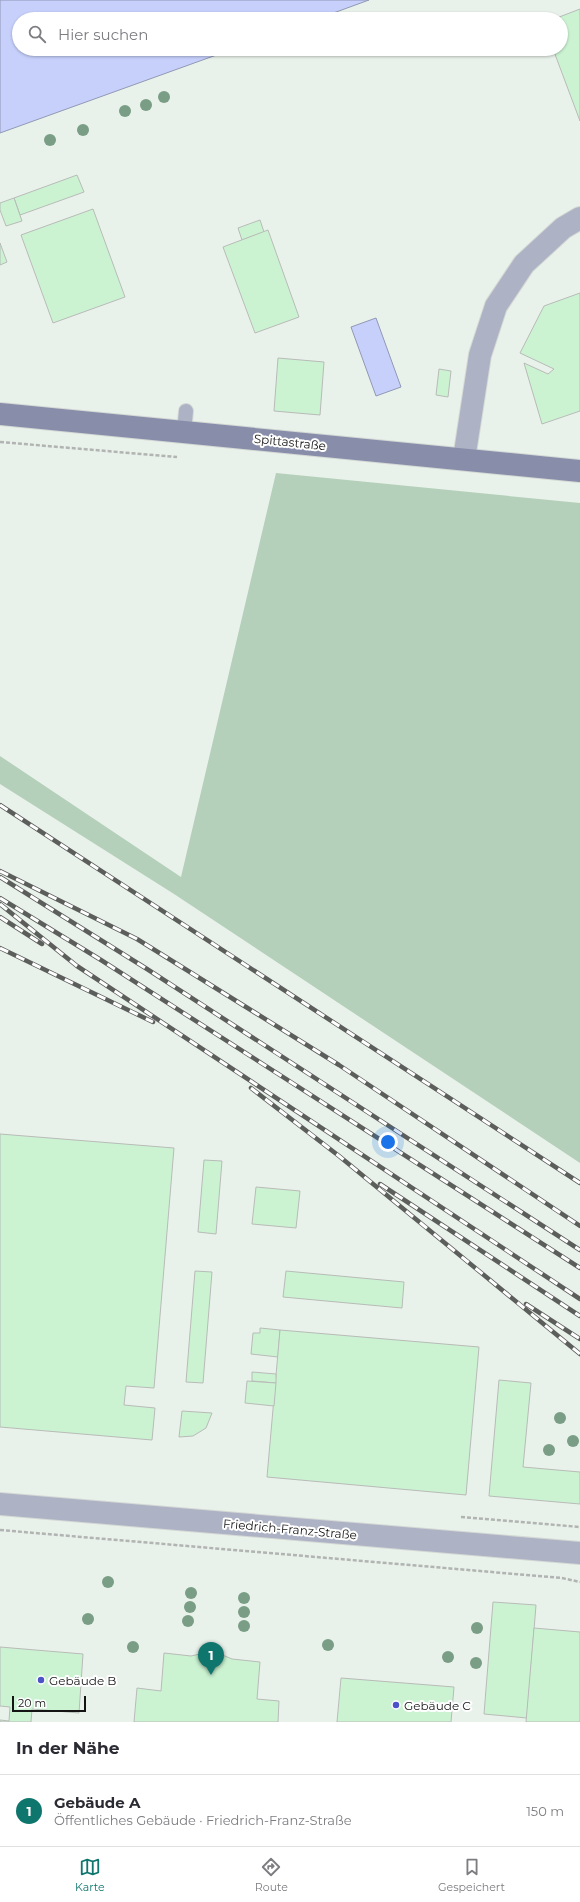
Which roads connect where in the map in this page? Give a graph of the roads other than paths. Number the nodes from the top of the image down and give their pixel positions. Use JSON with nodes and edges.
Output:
{"nodes":[{"id":1,"x":580,"y":218,"type":"edge"},
{"id":2,"x":0,"y":414,"type":"edge"},
{"id":3,"x":464,"y":459,"type":"junction"},
{"id":4,"x":580,"y":471,"type":"edge"},
{"id":5,"x":0,"y":1504,"type":"edge"},
{"id":6,"x":580,"y":1554,"type":"edge"}],
"edges":[{"from":1,"to":3,"type":"street"},
{"from":2,"to":3,"type":"street","name":"Spittastraße"},
{"from":3,"to":4,"type":"street","name":"Spittastraße"},
{"from":5,"to":6,"type":"street","name":"Friedrich-Franz-Straße"}]}
